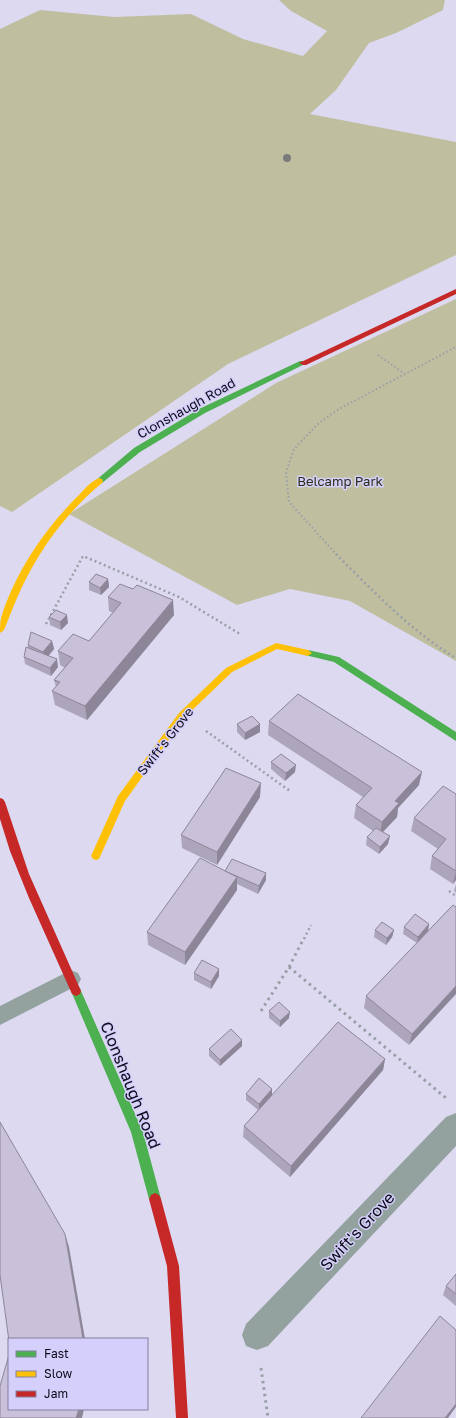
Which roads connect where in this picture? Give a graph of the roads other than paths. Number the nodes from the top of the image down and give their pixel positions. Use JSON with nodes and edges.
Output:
{"nodes":[{"id":1,"x":456,"y":291,"type":"edge"},
{"id":2,"x":0,"y":630,"type":"edge"},
{"id":3,"x":456,"y":736,"type":"edge"},
{"id":4,"x":0,"y":802,"type":"edge"},
{"id":5,"x":96,"y":856,"type":"dead end"},
{"id":6,"x":71,"y":979,"type":"junction"},
{"id":7,"x":0,"y":1016,"type":"edge"},
{"id":8,"x":453,"y":1114,"type":"edge"},
{"id":9,"x":257,"y":1335,"type":"road end"},
{"id":10,"x":182,"y":1418,"type":"edge"}],
"edges":[{"from":1,"to":2,"type":"street","name":"Clonshaugh Road"},
{"from":3,"to":5,"type":"street","name":"Swift's Grove"},
{"from":4,"to":6,"type":"street","name":"Clonshaugh Road"},
{"from":6,"to":7,"type":"lane"},
{"from":6,"to":10,"type":"street","name":"Clonshaugh Road"},
{"from":8,"to":9,"type":"street","name":"Swift's Grove"}]}
